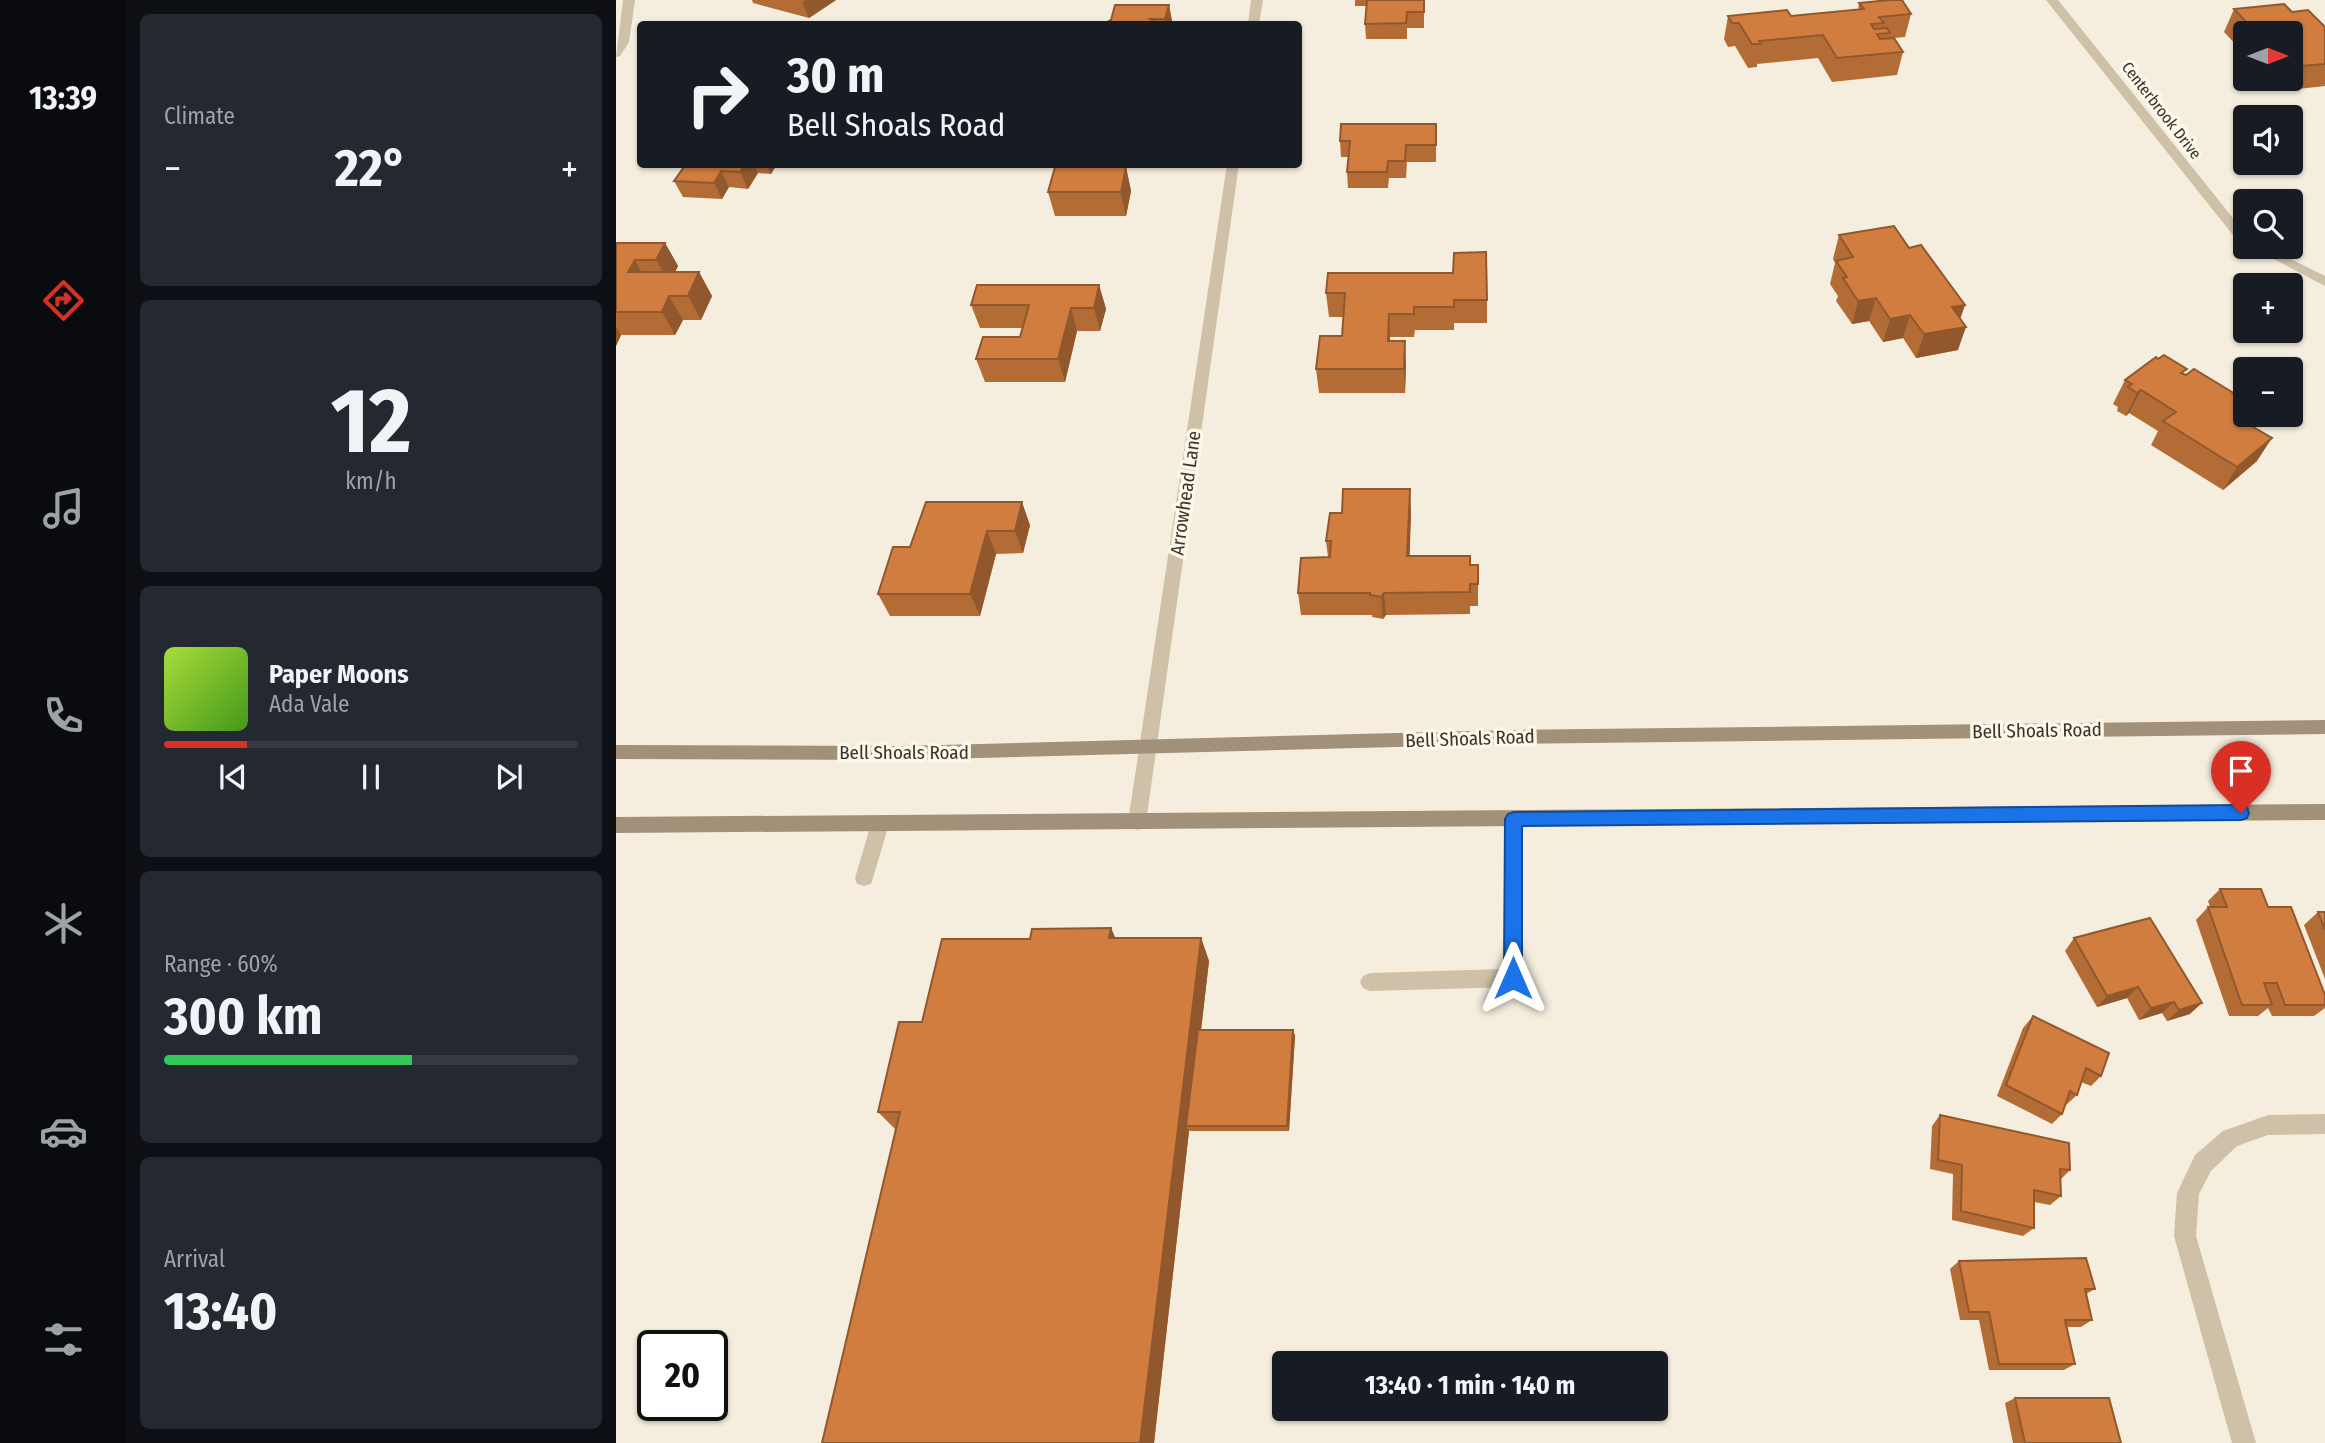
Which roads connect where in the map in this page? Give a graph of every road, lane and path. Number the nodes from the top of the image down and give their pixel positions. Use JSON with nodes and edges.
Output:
{"nodes":[{"id":1,"x":629,"y":0,"type":"edge"},
{"id":2,"x":1257,"y":0,"type":"edge"},
{"id":3,"x":2052,"y":0,"type":"edge"},
{"id":4,"x":1254,"y":21,"type":"edge"},
{"id":5,"x":616,"y":54,"type":"edge"},
{"id":6,"x":1232,"y":168,"type":"edge"},
{"id":7,"x":2233,"y":225,"type":"edge"},
{"id":8,"x":2280,"y":259,"type":"edge"},
{"id":9,"x":2325,"y":282,"type":"edge"},
{"id":10,"x":2325,"y":727,"type":"edge"},
{"id":11,"x":1148,"y":748,"type":"junction"},
{"id":12,"x":616,"y":752,"type":"edge"},
{"id":13,"x":2325,"y":812,"type":"edge"},
{"id":14,"x":1514,"y":819,"type":"junction"},
{"id":15,"x":1137,"y":822,"type":"junction"},
{"id":16,"x":880,"y":824,"type":"junction"},
{"id":17,"x":616,"y":825,"type":"edge"},
{"id":18,"x":864,"y":878,"type":"dead end"},
{"id":19,"x":1370,"y":982,"type":"dead end"},
{"id":20,"x":2325,"y":1124,"type":"edge"},
{"id":21,"x":2244,"y":1443,"type":"edge"}],
"edges":[{"from":1,"to":5,"type":"street"},
{"from":2,"to":4,"type":"street"},
{"from":3,"to":7,"type":"street","name":"Centerbrook Drive"},
{"from":6,"to":11,"type":"street","name":"Arrowhead Lane"},
{"from":8,"to":9,"type":"street"},
{"from":10,"to":11,"type":"main road","name":"Bell Shoals Road"},
{"from":11,"to":12,"type":"main road","name":"Bell Shoals Road"},
{"from":11,"to":15,"type":"street","name":"Arrowhead Lane"},
{"from":13,"to":14,"type":"main road"},
{"from":14,"to":15,"type":"main road"},
{"from":14,"to":19,"type":"street"},
{"from":15,"to":16,"type":"main road"},
{"from":16,"to":17,"type":"main road"},
{"from":16,"to":18,"type":"street"},
{"from":20,"to":21,"type":"street"}]}
